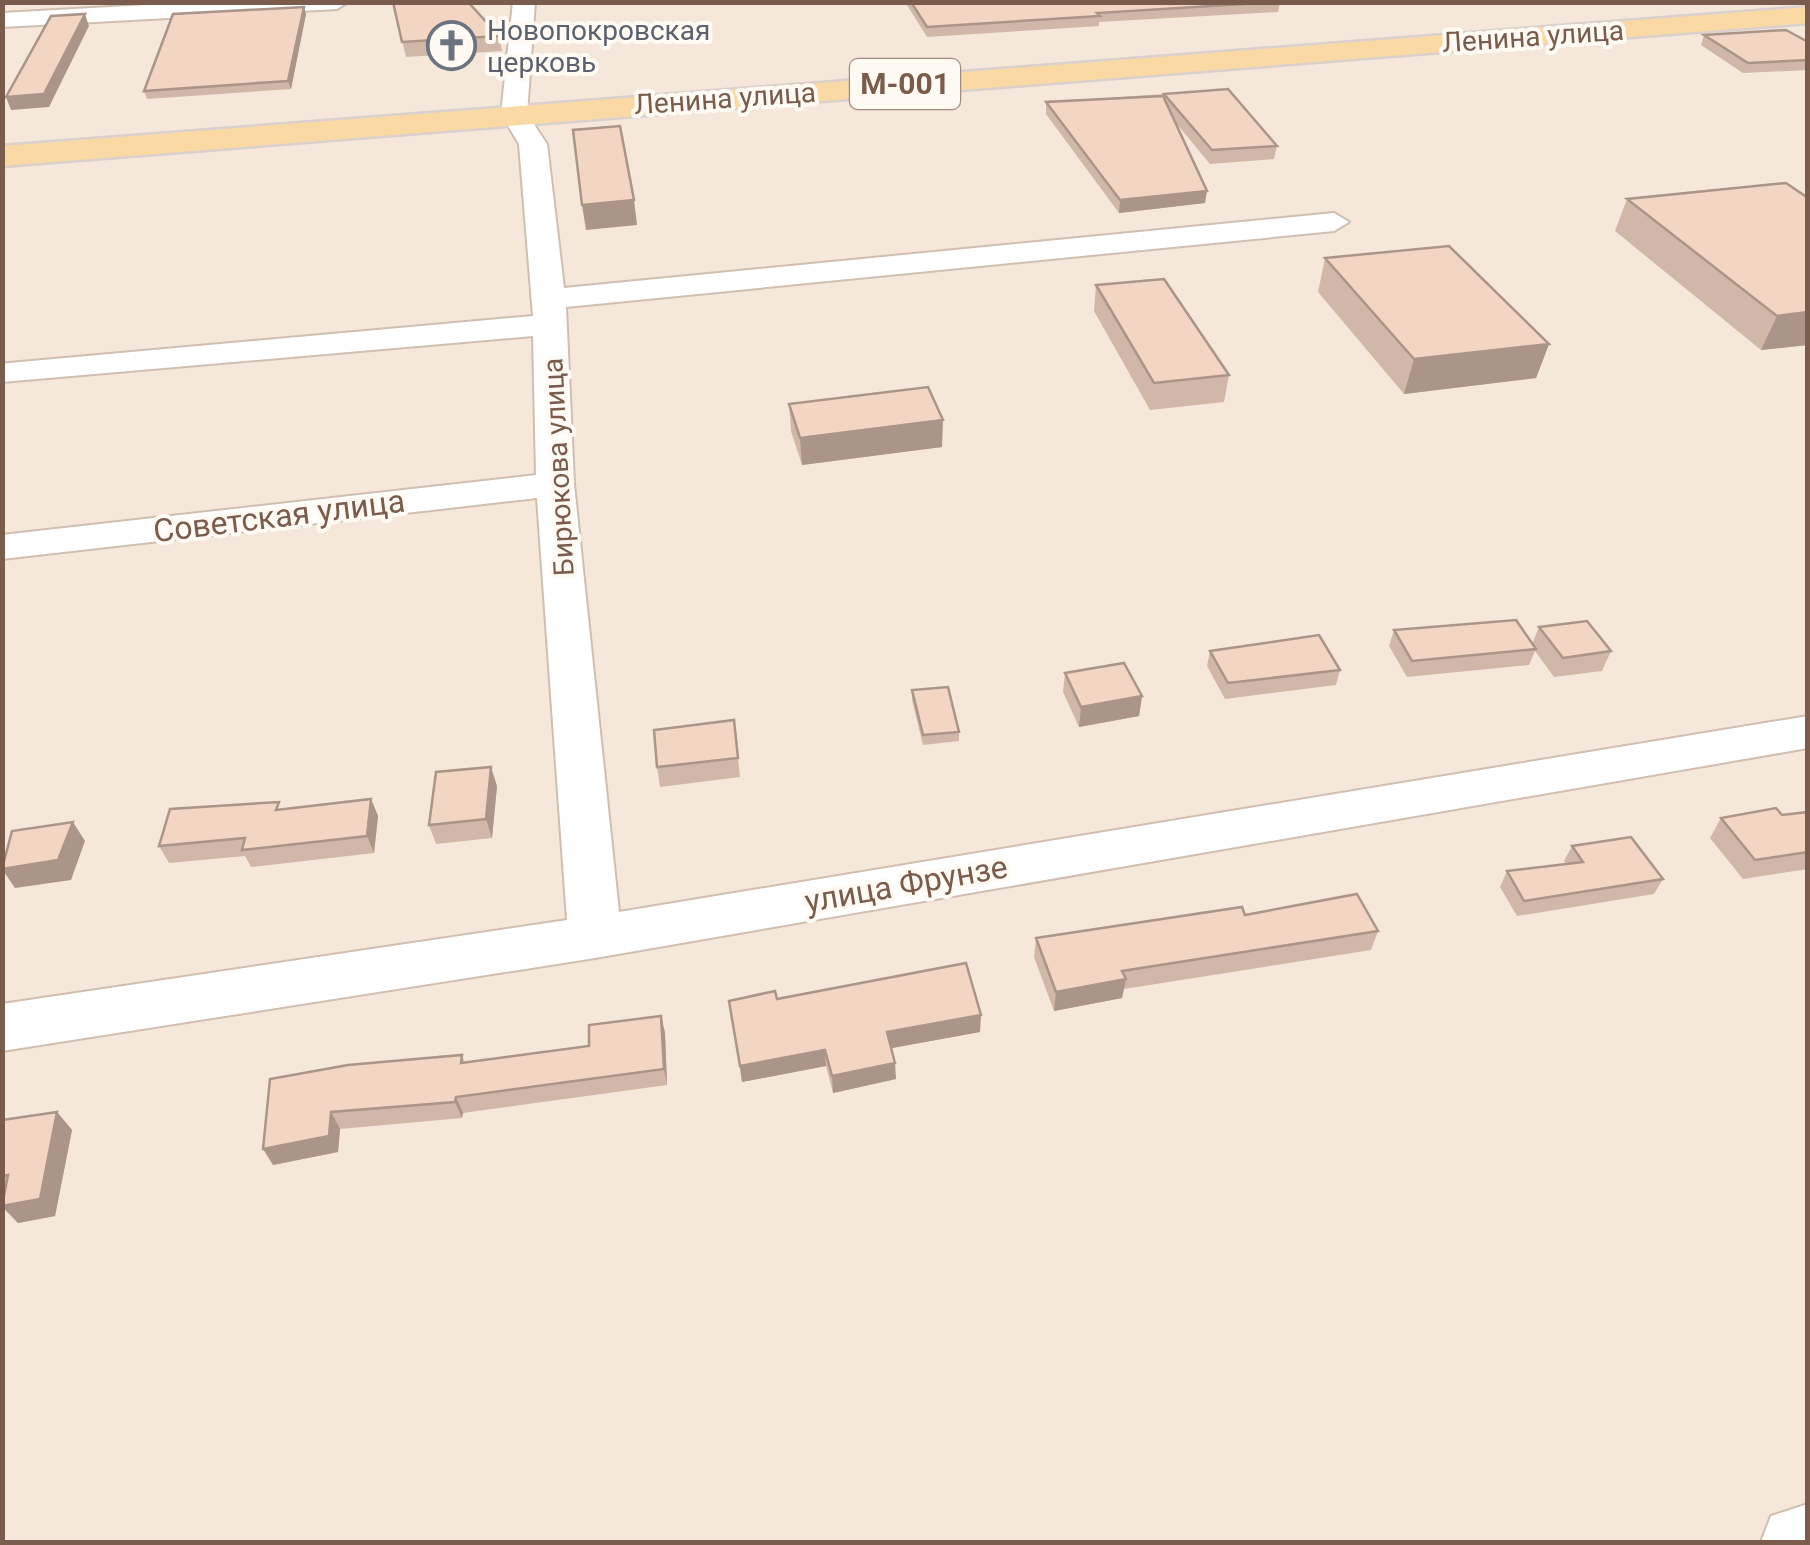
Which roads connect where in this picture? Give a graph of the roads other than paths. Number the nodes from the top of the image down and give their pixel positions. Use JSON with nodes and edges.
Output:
{"nodes":[{"id":1,"x":336,"y":2,"type":"edge"},
{"id":2,"x":524,"y":2,"type":"edge"},
{"id":3,"x":1808,"y":15,"type":"edge"},
{"id":4,"x":2,"y":20,"type":"edge"},
{"id":5,"x":514,"y":114,"type":"junction"},
{"id":6,"x":2,"y":156,"type":"edge"},
{"id":7,"x":1334,"y":222,"type":"dead end"},
{"id":8,"x":550,"y":311,"type":"junction"},
{"id":9,"x":9,"y":373,"type":"dead end"},
{"id":10,"x":555,"y":484,"type":"junction"},
{"id":11,"x":2,"y":548,"type":"edge"},
{"id":12,"x":1808,"y":732,"type":"edge"},
{"id":13,"x":595,"y":937,"type":"junction"},
{"id":14,"x":2,"y":1028,"type":"edge"},
{"id":15,"x":1808,"y":1540,"type":"edge"},
{"id":16,"x":1797,"y":1542,"type":"edge"}],
"edges":[{"from":1,"to":4,"type":"street"},
{"from":2,"to":5,"type":"street","name":"Бирюкова улица"},
{"from":3,"to":5,"type":"main road","name":"Ленина улица","number":"М-001"},
{"from":5,"to":6,"type":"main road","name":"Ленина улица","number":"М-001"},
{"from":5,"to":8,"type":"street","name":"Бирюкова улица"},
{"from":7,"to":8,"type":"street"},
{"from":8,"to":9,"type":"street"},
{"from":8,"to":10,"type":"street","name":"Бирюкова улица"},
{"from":10,"to":11,"type":"street","name":"Советская улица"},
{"from":10,"to":13,"type":"street","name":"Бирюкова улица"},
{"from":12,"to":13,"type":"street","name":"улица Фрунзе"},
{"from":13,"to":14,"type":"street","name":"улица Фрунзе"},
{"from":15,"to":16,"type":"street"}]}
